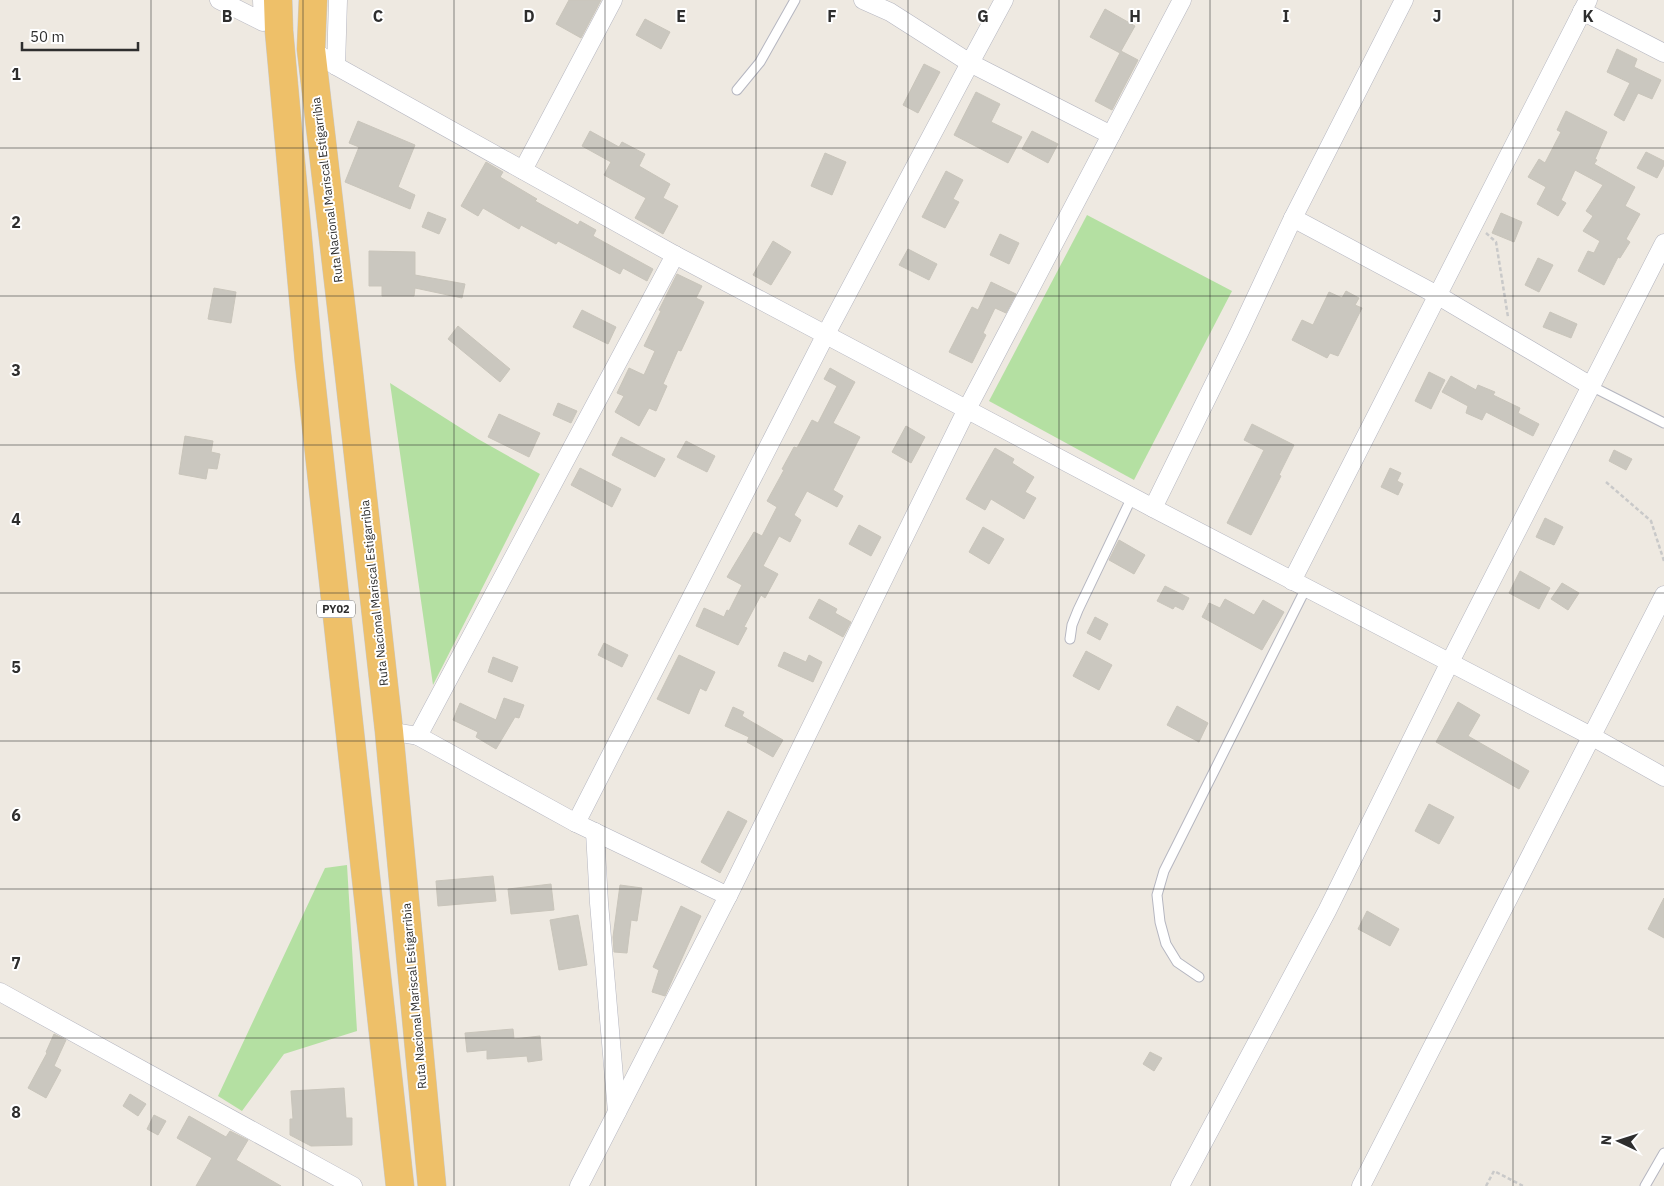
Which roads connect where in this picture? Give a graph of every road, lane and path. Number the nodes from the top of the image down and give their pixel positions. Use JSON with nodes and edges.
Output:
{"nodes":[{"id":1,"x":219,"y":0,"type":"edge"},
{"id":2,"x":262,"y":0,"type":"edge"},
{"id":3,"x":313,"y":0,"type":"edge"},
{"id":4,"x":338,"y":0,"type":"edge"},
{"id":5,"x":613,"y":0,"type":"edge"},
{"id":6,"x":795,"y":0,"type":"edge"},
{"id":7,"x":863,"y":0,"type":"edge"},
{"id":8,"x":1004,"y":0,"type":"edge"},
{"id":9,"x":1182,"y":0,"type":"edge"},
{"id":10,"x":1404,"y":0,"type":"edge"},
{"id":11,"x":1585,"y":5,"type":"edge"},
{"id":12,"x":270,"y":11,"type":"edge"},
{"id":13,"x":310,"y":48,"type":"junction"},
{"id":14,"x":1664,"y":53,"type":"edge"},
{"id":15,"x":970,"y":63,"type":"junction"},
{"id":16,"x":336,"y":66,"type":"junction"},
{"id":17,"x":737,"y":90,"type":"dead end"},
{"id":18,"x":1111,"y":135,"type":"junction"},
{"id":19,"x":524,"y":170,"type":"junction"},
{"id":20,"x":1293,"y":218,"type":"junction"},
{"id":21,"x":1474,"y":223,"type":"junction"},
{"id":22,"x":1664,"y":243,"type":"edge"},
{"id":23,"x":675,"y":255,"type":"junction"},
{"id":24,"x":1437,"y":295,"type":"junction"},
{"id":25,"x":826,"y":334,"type":"junction"},
{"id":26,"x":1512,"y":339,"type":"junction"},
{"id":27,"x":1590,"y":386,"type":"junction"},
{"id":28,"x":967,"y":409,"type":"junction"},
{"id":29,"x":1664,"y":423,"type":"edge"},
{"id":30,"x":1606,"y":482,"type":"dead end"},
{"id":31,"x":1132,"y":497,"type":"junction"},
{"id":32,"x":1153,"y":508,"type":"junction"},
{"id":33,"x":1664,"y":561,"type":"edge"},
{"id":34,"x":1299,"y":584,"type":"junction"},
{"id":35,"x":1664,"y":595,"type":"edge"},
{"id":36,"x":1070,"y":639,"type":"dead end"},
{"id":37,"x":1450,"y":662,"type":"junction"},
{"id":38,"x":389,"y":731,"type":"junction"},
{"id":39,"x":418,"y":736,"type":"junction"},
{"id":40,"x":1591,"y":736,"type":"junction"},
{"id":41,"x":1664,"y":777,"type":"edge"},
{"id":42,"x":576,"y":823,"type":"junction"},
{"id":43,"x":595,"y":832,"type":"junction"},
{"id":44,"x":728,"y":896,"type":"junction"},
{"id":45,"x":1199,"y":977,"type":"dead end"},
{"id":46,"x":0,"y":992,"type":"edge"},
{"id":47,"x":617,"y":1112,"type":"junction"},
{"id":48,"x":1664,"y":1153,"type":"edge"},
{"id":49,"x":353,"y":1186,"type":"edge"},
{"id":50,"x":400,"y":1186,"type":"edge"},
{"id":51,"x":432,"y":1186,"type":"edge"},
{"id":52,"x":579,"y":1186,"type":"edge"},
{"id":53,"x":1180,"y":1186,"type":"edge"},
{"id":54,"x":1361,"y":1186,"type":"edge"},
{"id":55,"x":1486,"y":1186,"type":"edge"},
{"id":56,"x":1523,"y":1186,"type":"edge"},
{"id":57,"x":1645,"y":1186,"type":"edge"}],
"edges":[{"from":1,"to":12,"type":"street"},
{"from":2,"to":12,"type":"street"},
{"from":3,"to":13,"type":"highway","name":"Ruta Nacional Mariscal Estigarribia"},
{"from":4,"to":16,"type":"street"},
{"from":5,"to":19,"type":"street"},
{"from":6,"to":17,"type":"lane"},
{"from":7,"to":15,"type":"street"},
{"from":8,"to":15,"type":"street"},
{"from":9,"to":18,"type":"street"},
{"from":10,"to":20,"type":"street"},
{"from":11,"to":14,"type":"street"},
{"from":11,"to":21,"type":"street"},
{"from":12,"to":50,"type":"highway","number":"PY02"},
{"from":13,"to":16,"type":"street"},
{"from":13,"to":38,"type":"highway","name":"Ruta Nacional Mariscal Estigarribia"},
{"from":15,"to":18,"type":"street"},
{"from":15,"to":25,"type":"street"},
{"from":16,"to":19,"type":"street"},
{"from":18,"to":28,"type":"street"},
{"from":19,"to":23,"type":"street"},
{"from":20,"to":24,"type":"street"},
{"from":20,"to":32,"type":"street"},
{"from":21,"to":24,"type":"street"},
{"from":21,"to":26,"type":"path"},
{"from":22,"to":27,"type":"street"},
{"from":23,"to":25,"type":"street"},
{"from":23,"to":39,"type":"street"},
{"from":24,"to":26,"type":"street"},
{"from":24,"to":34,"type":"street"},
{"from":25,"to":28,"type":"street"},
{"from":25,"to":42,"type":"street"},
{"from":26,"to":27,"type":"street"},
{"from":27,"to":29,"type":"lane"},
{"from":27,"to":37,"type":"street"},
{"from":28,"to":31,"type":"street"},
{"from":28,"to":44,"type":"street"},
{"from":30,"to":33,"type":"path"},
{"from":31,"to":32,"type":"street"},
{"from":31,"to":36,"type":"lane"},
{"from":32,"to":34,"type":"street"},
{"from":34,"to":37,"type":"street"},
{"from":34,"to":45,"type":"lane"},
{"from":35,"to":40,"type":"street"},
{"from":37,"to":40,"type":"street"},
{"from":37,"to":53,"type":"street"},
{"from":38,"to":39,"type":"street"},
{"from":38,"to":51,"type":"highway","name":"Ruta Nacional Mariscal Estigarribia"},
{"from":39,"to":42,"type":"street"},
{"from":40,"to":41,"type":"street"},
{"from":40,"to":54,"type":"street"},
{"from":42,"to":43,"type":"street"},
{"from":43,"to":44,"type":"street"},
{"from":43,"to":47,"type":"street"},
{"from":44,"to":47,"type":"street"},
{"from":46,"to":49,"type":"street"},
{"from":47,"to":52,"type":"street"},
{"from":48,"to":57,"type":"lane"},
{"from":55,"to":56,"type":"path"}]}
